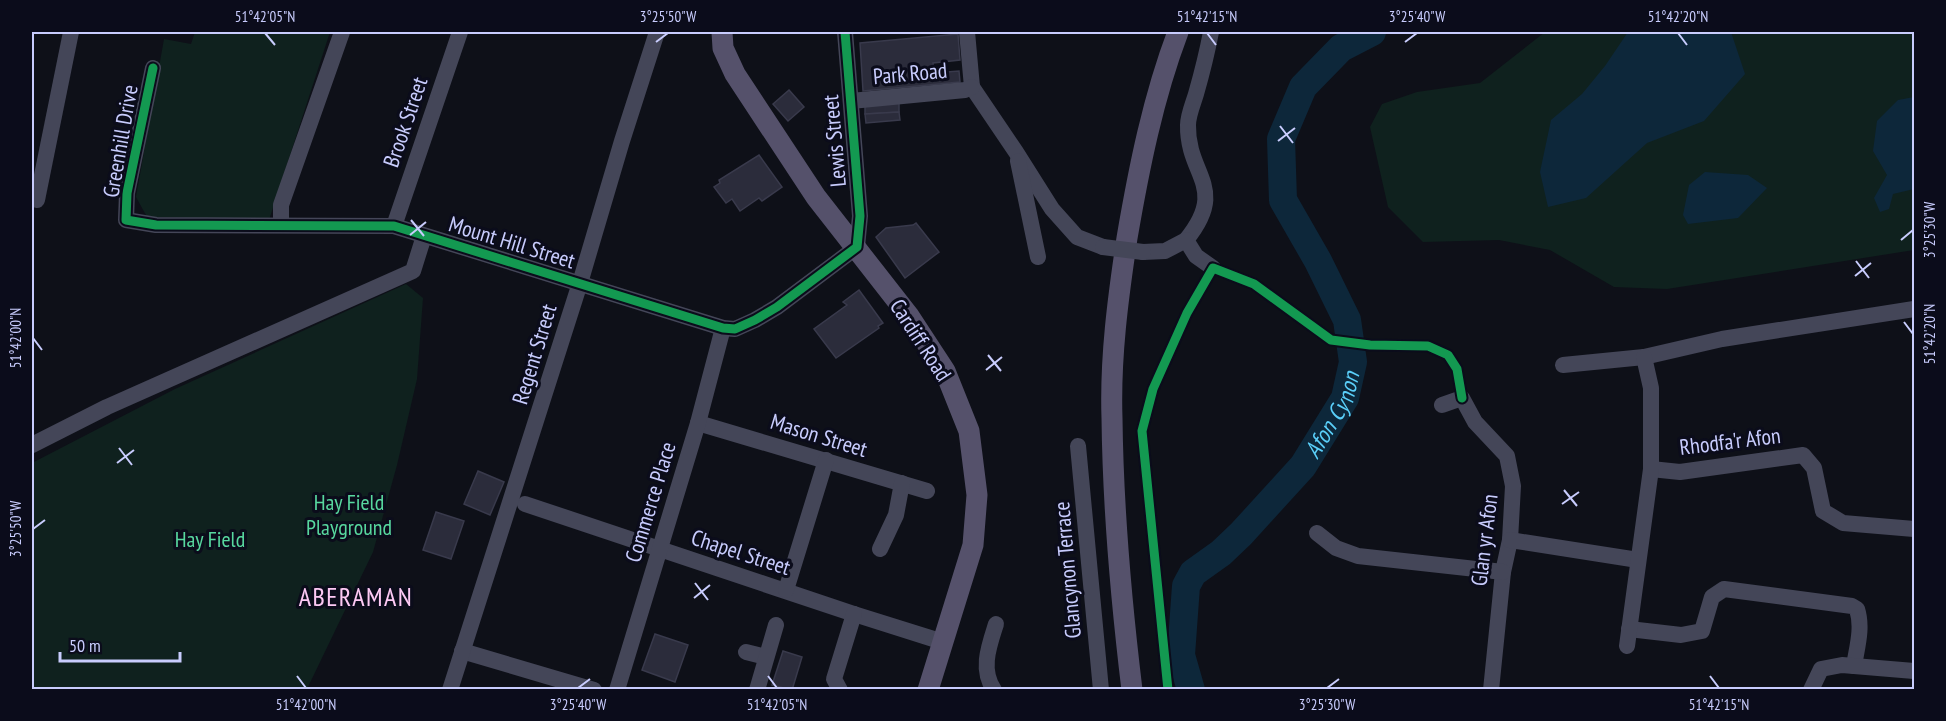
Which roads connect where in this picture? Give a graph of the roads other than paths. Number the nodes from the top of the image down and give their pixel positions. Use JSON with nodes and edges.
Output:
{"nodes":[{"id":1,"x":71,"y":32,"type":"edge"},
{"id":2,"x":342,"y":32,"type":"edge"},
{"id":3,"x":460,"y":32,"type":"edge"},
{"id":4,"x":657,"y":32,"type":"edge"},
{"id":5,"x":722,"y":32,"type":"edge"},
{"id":6,"x":845,"y":32,"type":"edge"},
{"id":7,"x":967,"y":32,"type":"edge"},
{"id":8,"x":1178,"y":32,"type":"edge"},
{"id":9,"x":1211,"y":32,"type":"edge"},
{"id":10,"x":153,"y":68,"type":"dead end"},
{"id":11,"x":972,"y":87,"type":"junction"},
{"id":12,"x":851,"y":101,"type":"junction"},
{"id":13,"x":1017,"y":152,"type":"junction"},
{"id":14,"x":37,"y":200,"type":"dead end"},
{"id":15,"x":126,"y":220,"type":"joint"},
{"id":16,"x":281,"y":224,"type":"junction"},
{"id":17,"x":394,"y":226,"type":"junction"},
{"id":18,"x":424,"y":237,"type":"junction"},
{"id":19,"x":1186,"y":240,"type":"junction"},
{"id":20,"x":857,"y":247,"type":"junction"},
{"id":21,"x":1038,"y":257,"type":"dead end"},
{"id":22,"x":1214,"y":268,"type":"dead end"},
{"id":23,"x":580,"y":283,"type":"junction"},
{"id":24,"x":1914,"y":309,"type":"edge"},
{"id":25,"x":723,"y":328,"type":"junction"},
{"id":26,"x":1644,"y":357,"type":"junction"},
{"id":27,"x":1563,"y":365,"type":"dead end"},
{"id":28,"x":1442,"y":405,"type":"dead end"},
{"id":29,"x":698,"y":423,"type":"junction"},
{"id":30,"x":32,"y":445,"type":"edge"},
{"id":31,"x":1078,"y":446,"type":"dead end"},
{"id":32,"x":826,"y":460,"type":"junction"},
{"id":33,"x":1651,"y":469,"type":"junction"},
{"id":34,"x":902,"y":483,"type":"junction"},
{"id":35,"x":927,"y":491,"type":"dead end"},
{"id":36,"x":525,"y":504,"type":"dead end"},
{"id":37,"x":1914,"y":530,"type":"edge"},
{"id":38,"x":1317,"y":533,"type":"dead end"},
{"id":39,"x":1510,"y":540,"type":"junction"},
{"id":40,"x":659,"y":548,"type":"junction"},
{"id":41,"x":880,"y":549,"type":"dead end"},
{"id":42,"x":1638,"y":560,"type":"junction"},
{"id":43,"x":1503,"y":572,"type":"junction"},
{"id":44,"x":786,"y":590,"type":"junction"},
{"id":45,"x":854,"y":614,"type":"junction"},
{"id":46,"x":996,"y":624,"type":"dead end"},
{"id":47,"x":776,"y":625,"type":"dead end"},
{"id":48,"x":943,"y":642,"type":"junction"},
{"id":49,"x":462,"y":651,"type":"junction"},
{"id":50,"x":746,"y":651,"type":"dead end"},
{"id":51,"x":766,"y":657,"type":"junction"},
{"id":52,"x":1854,"y":666,"type":"junction"},
{"id":53,"x":1914,"y":671,"type":"edge"},
{"id":54,"x":450,"y":690,"type":"edge"},
{"id":55,"x":594,"y":690,"type":"edge"},
{"id":56,"x":617,"y":690,"type":"edge"},
{"id":57,"x":757,"y":690,"type":"edge"},
{"id":58,"x":840,"y":690,"type":"edge"},
{"id":59,"x":928,"y":690,"type":"edge"},
{"id":60,"x":994,"y":690,"type":"edge"},
{"id":61,"x":1101,"y":690,"type":"edge"},
{"id":62,"x":1132,"y":690,"type":"edge"},
{"id":63,"x":1491,"y":690,"type":"edge"},
{"id":64,"x":1811,"y":690,"type":"edge"}],
"edges":[{"from":1,"to":14,"type":"street"},
{"from":2,"to":16,"type":"street"},
{"from":3,"to":17,"type":"street","name":"Brook Street"},
{"from":4,"to":23,"type":"street","name":"Regent Street"},
{"from":5,"to":20,"type":"main road","name":"Cardiff Road"},
{"from":6,"to":12,"type":"street","name":"Lewis Street"},
{"from":7,"to":11,"type":"street"},
{"from":8,"to":62,"type":"main road"},
{"from":9,"to":19,"type":"street"},
{"from":10,"to":15,"type":"street","name":"Greenhill Drive"},
{"from":11,"to":12,"type":"street","name":"Park Road"},
{"from":11,"to":13,"type":"street"},
{"from":12,"to":20,"type":"street","name":"Lewis Street"},
{"from":13,"to":19,"type":"street","bridge":true},
{"from":13,"to":21,"type":"street"},
{"from":15,"to":16,"type":"street","name":"Mount Hill Street"},
{"from":16,"to":17,"type":"street","name":"Mount Hill Street"},
{"from":17,"to":18,"type":"street","name":"Mount Hill Street"},
{"from":18,"to":23,"type":"street","name":"Mount Hill Street"},
{"from":18,"to":30,"type":"street"},
{"from":19,"to":22,"type":"street"},
{"from":20,"to":25,"type":"street"},
{"from":20,"to":48,"type":"main road","name":"Cardiff Road"},
{"from":23,"to":25,"type":"street","name":"Mount Hill Street"},
{"from":23,"to":49,"type":"street","name":"Regent Street"},
{"from":24,"to":26,"type":"street"},
{"from":25,"to":29,"type":"street","name":"Commerce Place"},
{"from":26,"to":27,"type":"street"},
{"from":26,"to":33,"type":"street"},
{"from":28,"to":39,"type":"street","name":"Glan yr Afon"},
{"from":29,"to":32,"type":"street","name":"Mason Street"},
{"from":29,"to":40,"type":"street","name":"Commerce Place"},
{"from":31,"to":61,"type":"street","name":"Glancynon Terrace"},
{"from":32,"to":34,"type":"street","name":"Mason Street"},
{"from":32,"to":44,"type":"street"},
{"from":33,"to":37,"type":"street","name":"Rhodfa'r Afon"},
{"from":33,"to":42,"type":"street"},
{"from":34,"to":35,"type":"street","name":"Mason Street"},
{"from":34,"to":41,"type":"street"},
{"from":36,"to":40,"type":"street","name":"Chapel Street"},
{"from":38,"to":43,"type":"street"},
{"from":39,"to":42,"type":"street"},
{"from":39,"to":43,"type":"street","name":"Glan yr Afon"},
{"from":40,"to":44,"type":"street","name":"Chapel Street"},
{"from":40,"to":56,"type":"street","name":"Commerce Place"},
{"from":42,"to":52,"type":"street"},
{"from":43,"to":63,"type":"street","name":"Glan yr Afon"},
{"from":44,"to":45,"type":"street","name":"Chapel Street"},
{"from":45,"to":48,"type":"street","name":"Chapel Street"},
{"from":45,"to":58,"type":"street"},
{"from":46,"to":60,"type":"street"},
{"from":47,"to":51,"type":"street"},
{"from":48,"to":59,"type":"main road","name":"Cardiff Road"},
{"from":49,"to":54,"type":"street","name":"Regent Street"},
{"from":49,"to":55,"type":"street"},
{"from":50,"to":51,"type":"street"},
{"from":51,"to":57,"type":"street"},
{"from":52,"to":53,"type":"street"},
{"from":52,"to":64,"type":"street"}]}
